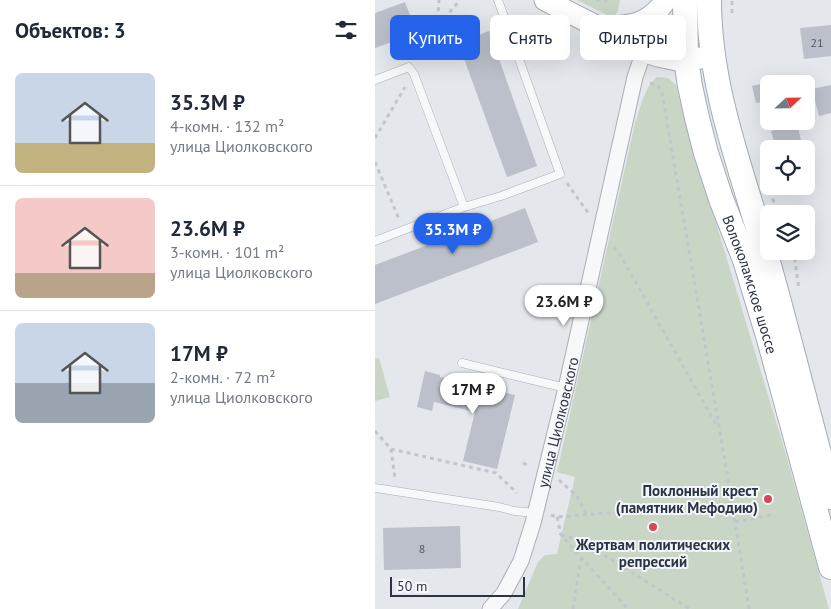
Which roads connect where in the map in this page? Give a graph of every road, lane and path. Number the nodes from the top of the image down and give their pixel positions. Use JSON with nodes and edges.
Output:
{"nodes":[{"id":1,"x":439,"y":0,"type":"edge"},
{"id":2,"x":460,"y":0,"type":"edge"},
{"id":3,"x":498,"y":0,"type":"edge"},
{"id":4,"x":545,"y":0,"type":"edge"},
{"id":5,"x":596,"y":0,"type":"edge"},
{"id":6,"x":612,"y":0,"type":"edge"},
{"id":7,"x":666,"y":0,"type":"edge"},
{"id":8,"x":685,"y":0,"type":"edge"},
{"id":9,"x":709,"y":0,"type":"edge"},
{"id":10,"x":732,"y":0,"type":"edge"},
{"id":11,"x":438,"y":15,"type":"edge"},
{"id":12,"x":448,"y":15,"type":"edge"},
{"id":13,"x":653,"y":15,"type":"edge"},
{"id":14,"x":685,"y":15,"type":"edge"},
{"id":15,"x":580,"y":18,"type":"edge"},
{"id":16,"x":732,"y":19,"type":"dead end"},
{"id":17,"x":713,"y":57,"type":"junction"},
{"id":18,"x":686,"y":59,"type":"joint"},
{"id":19,"x":418,"y":60,"type":"edge"},
{"id":20,"x":640,"y":60,"type":"edge"},
{"id":21,"x":411,"y":71,"type":"junction"},
{"id":22,"x":375,"y":80,"type":"edge"},
{"id":23,"x":650,"y":83,"type":"dead end"},
{"id":24,"x":375,"y":138,"type":"edge"},
{"id":25,"x":375,"y":162,"type":"edge"},
{"id":26,"x":560,"y":174,"type":"junction"},
{"id":27,"x":464,"y":207,"type":"junction"},
{"id":28,"x":593,"y":219,"type":"dead end"},
{"id":29,"x":404,"y":230,"type":"junction"},
{"id":30,"x":375,"y":241,"type":"edge"},
{"id":31,"x":609,"y":241,"type":"dead end"},
{"id":32,"x":463,"y":363,"type":"dead end"},
{"id":33,"x":566,"y":388,"type":"junction"},
{"id":34,"x":375,"y":431,"type":"edge"},
{"id":35,"x":719,"y":431,"type":"junction"},
{"id":36,"x":391,"y":449,"type":"junction"},
{"id":37,"x":828,"y":473,"type":"edge"},
{"id":38,"x":556,"y":477,"type":"dead end"},
{"id":39,"x":375,"y":488,"type":"edge"},
{"id":40,"x":397,"y":492,"type":"junction"},
{"id":41,"x":517,"y":493,"type":"dead end"},
{"id":42,"x":831,"y":497,"type":"edge"},
{"id":43,"x":733,"y":503,"type":"junction"},
{"id":44,"x":535,"y":513,"type":"junction"},
{"id":45,"x":587,"y":514,"type":"junction"},
{"id":46,"x":772,"y":515,"type":"dead end"},
{"id":47,"x":557,"y":516,"type":"junction"},
{"id":48,"x":735,"y":522,"type":"junction"},
{"id":49,"x":561,"y":535,"type":"junction"},
{"id":50,"x":581,"y":558,"type":"junction"},
{"id":51,"x":831,"y":567,"type":"edge"},
{"id":52,"x":489,"y":609,"type":"edge"},
{"id":53,"x":573,"y":609,"type":"edge"},
{"id":54,"x":629,"y":609,"type":"edge"},
{"id":55,"x":690,"y":609,"type":"edge"},
{"id":56,"x":749,"y":609,"type":"edge"}],
"edges":[{"from":1,"to":11,"type":"path"},
{"from":2,"to":12,"type":"path"},
{"from":3,"to":26,"type":"lane"},
{"from":4,"to":15,"type":"street"},
{"from":5,"to":6,"type":"path"},
{"from":7,"to":13,"type":"street"},
{"from":8,"to":14,"type":"main road","name":"Волоколамское шоссе"},
{"from":9,"to":17,"type":"main road","name":"Волоколамское шоссе"},
{"from":10,"to":16,"type":"path"},
{"from":17,"to":18,"type":"street"},
{"from":17,"to":37,"type":"main road","name":"Волоколамское шоссе"},
{"from":18,"to":51,"type":"main road","name":"Волоколамское шоссе"},
{"from":19,"to":21,"type":"path"},
{"from":20,"to":33,"type":"street","name":"улица Циолковского"},
{"from":21,"to":22,"type":"lane"},
{"from":21,"to":24,"type":"path"},
{"from":21,"to":27,"type":"lane"},
{"from":23,"to":35,"type":"path"},
{"from":25,"to":29,"type":"path"},
{"from":26,"to":27,"type":"lane"},
{"from":26,"to":28,"type":"path"},
{"from":27,"to":29,"type":"lane"},
{"from":29,"to":30,"type":"lane"},
{"from":31,"to":35,"type":"path"},
{"from":32,"to":33,"type":"lane"},
{"from":33,"to":44,"type":"street","name":"улица Циолковского"},
{"from":34,"to":36,"type":"path"},
{"from":35,"to":43,"type":"path"},
{"from":36,"to":40,"type":"path"},
{"from":36,"to":41,"type":"path"},
{"from":37,"to":42,"type":"main road","name":"Волоколамское шоссе"},
{"from":38,"to":45,"type":"path"},
{"from":39,"to":40,"type":"lane"},
{"from":40,"to":44,"type":"lane"},
{"from":43,"to":45,"type":"path"},
{"from":43,"to":48,"type":"path"},
{"from":44,"to":47,"type":"path"},
{"from":44,"to":52,"type":"street","name":"улица Циолковского"},
{"from":45,"to":47,"type":"path"},
{"from":46,"to":48,"type":"path"},
{"from":47,"to":49,"type":"path"},
{"from":48,"to":56,"type":"path"},
{"from":49,"to":50,"type":"path"},
{"from":49,"to":55,"type":"path"},
{"from":50,"to":53,"type":"path"},
{"from":50,"to":54,"type":"path"}]}
